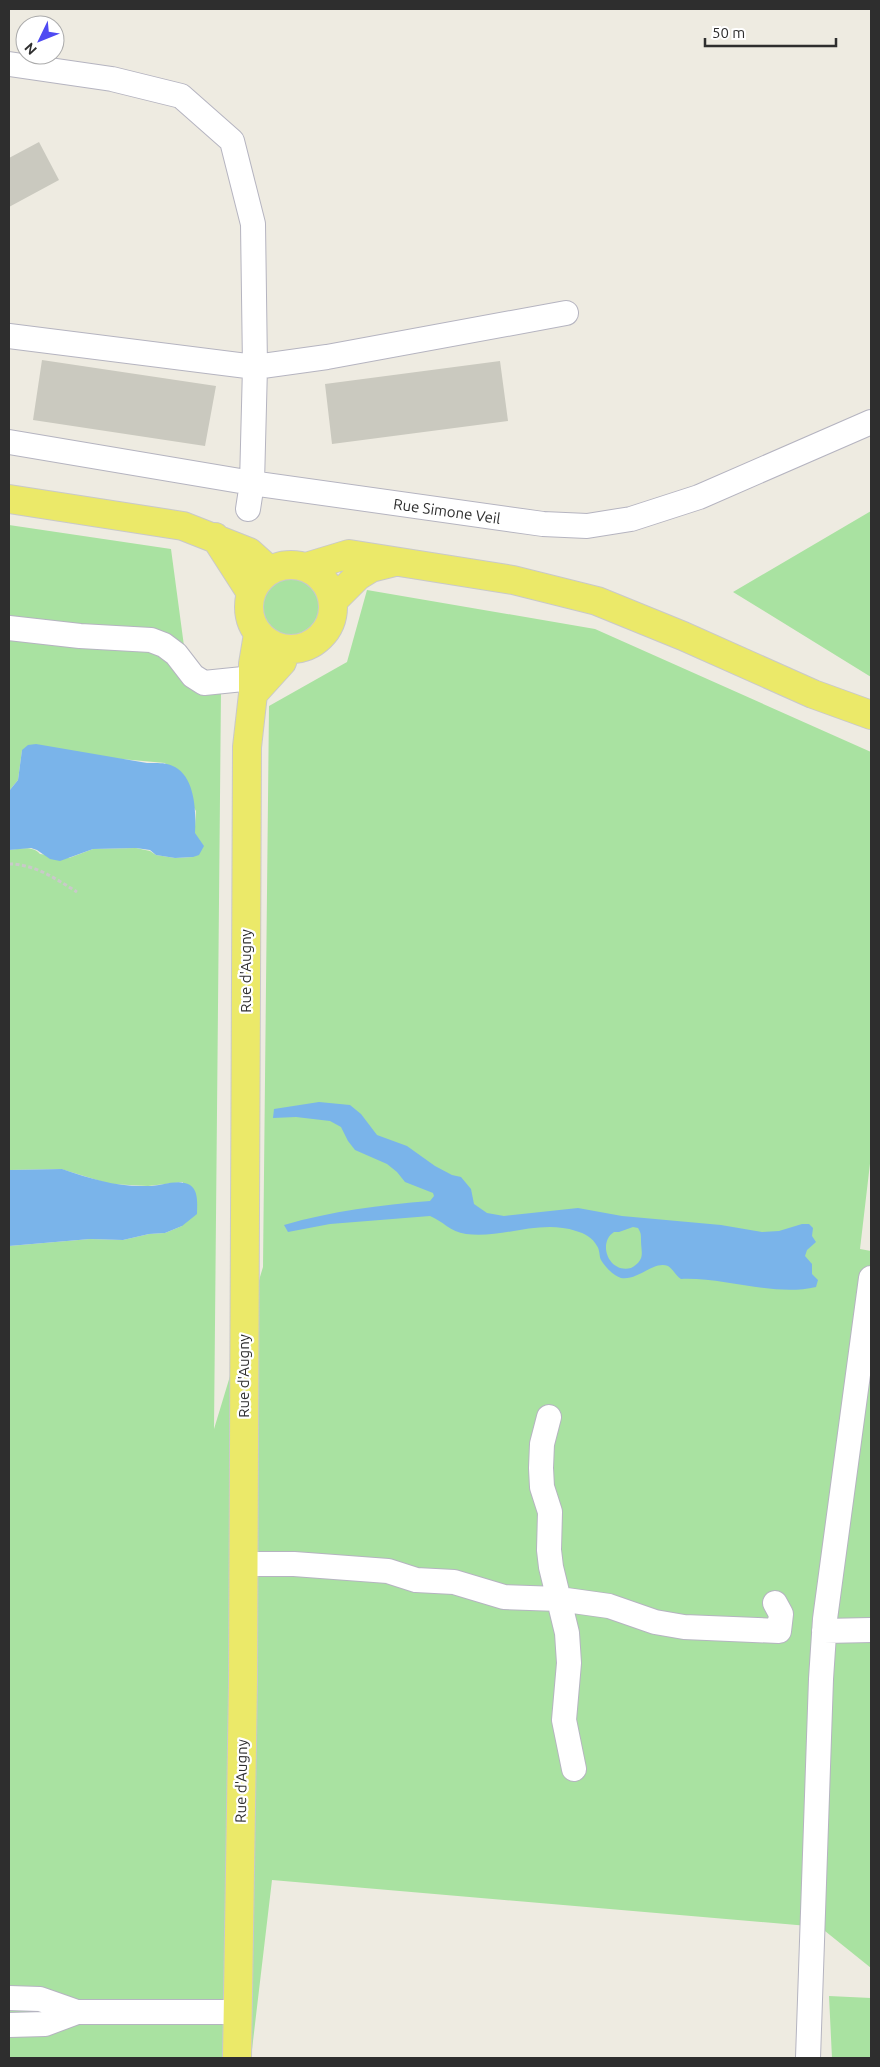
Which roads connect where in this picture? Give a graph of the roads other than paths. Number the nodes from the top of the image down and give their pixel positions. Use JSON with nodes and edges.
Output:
{"nodes":[{"id":1,"x":9,"y":64,"type":"edge"},
{"id":2,"x":566,"y":313,"type":"dead end"},
{"id":3,"x":9,"y":336,"type":"edge"},
{"id":4,"x":255,"y":367,"type":"junction"},
{"id":5,"x":871,"y":422,"type":"edge"},
{"id":6,"x":9,"y":442,"type":"edge"},
{"id":7,"x":252,"y":483,"type":"junction"},
{"id":8,"x":9,"y":499,"type":"edge"},
{"id":9,"x":248,"y":509,"type":"dead end"},
{"id":10,"x":215,"y":537,"type":"junction"},
{"id":11,"x":396,"y":561,"type":"junction"},
{"id":12,"x":306,"y":567,"type":"junction"},
{"id":13,"x":270,"y":570,"type":"junction"},
{"id":14,"x":251,"y":593,"type":"junction"},
{"id":15,"x":333,"y":601,"type":"junction"},
{"id":16,"x":9,"y":628,"type":"edge"},
{"id":17,"x":258,"y":634,"type":"junction"},
{"id":18,"x":286,"y":650,"type":"junction"},
{"id":19,"x":253,"y":686,"type":"junction"},
{"id":20,"x":871,"y":715,"type":"edge"},
{"id":21,"x":871,"y":1278,"type":"edge"},
{"id":22,"x":549,"y":1417,"type":"dead end"},
{"id":23,"x":243,"y":1564,"type":"junction"},
{"id":24,"x":559,"y":1599,"type":"junction"},
{"id":25,"x":775,"y":1603,"type":"dead end"},
{"id":26,"x":871,"y":1630,"type":"edge"},
{"id":27,"x":824,"y":1631,"type":"junction"},
{"id":28,"x":574,"y":1769,"type":"dead end"},
{"id":29,"x":9,"y":1998,"type":"edge"},
{"id":30,"x":77,"y":2012,"type":"junction"},
{"id":31,"x":237,"y":2012,"type":"junction"},
{"id":32,"x":9,"y":2025,"type":"edge"},
{"id":33,"x":237,"y":2058,"type":"edge"},
{"id":34,"x":808,"y":2058,"type":"edge"}],
"edges":[{"from":1,"to":4,"type":"street"},
{"from":2,"to":4,"type":"street"},
{"from":3,"to":4,"type":"street"},
{"from":4,"to":7,"type":"street"},
{"from":5,"to":7,"type":"street","name":"Rue Simone Veil"},
{"from":6,"to":7,"type":"street","name":"Rue Simone Veil"},
{"from":7,"to":9,"type":"street"},
{"from":8,"to":10,"type":"main road"},
{"from":10,"to":13,"type":"main road"},
{"from":10,"to":14,"type":"main road"},
{"from":11,"to":12,"type":"main road"},
{"from":11,"to":15,"type":"main road"},
{"from":11,"to":20,"type":"main road"},
{"from":12,"to":13,"type":"main road"},
{"from":12,"to":15,"type":"main road"},
{"from":13,"to":14,"type":"main road"},
{"from":14,"to":17,"type":"main road"},
{"from":15,"to":18,"type":"main road"},
{"from":16,"to":19,"type":"street"},
{"from":17,"to":18,"type":"main road"},
{"from":17,"to":19,"type":"main road","name":"Rue d'Augny"},
{"from":18,"to":19,"type":"main road"},
{"from":19,"to":23,"type":"main road","name":"Rue d'Augny"},
{"from":21,"to":27,"type":"street"},
{"from":22,"to":24,"type":"street"},
{"from":23,"to":24,"type":"street"},
{"from":23,"to":31,"type":"main road","name":"Rue d'Augny"},
{"from":24,"to":25,"type":"street"},
{"from":24,"to":28,"type":"street"},
{"from":26,"to":27,"type":"street"},
{"from":27,"to":34,"type":"street"},
{"from":29,"to":30,"type":"street"},
{"from":30,"to":31,"type":"street"},
{"from":30,"to":32,"type":"street"},
{"from":31,"to":33,"type":"main road","name":"Rue d'Augny"}]}
